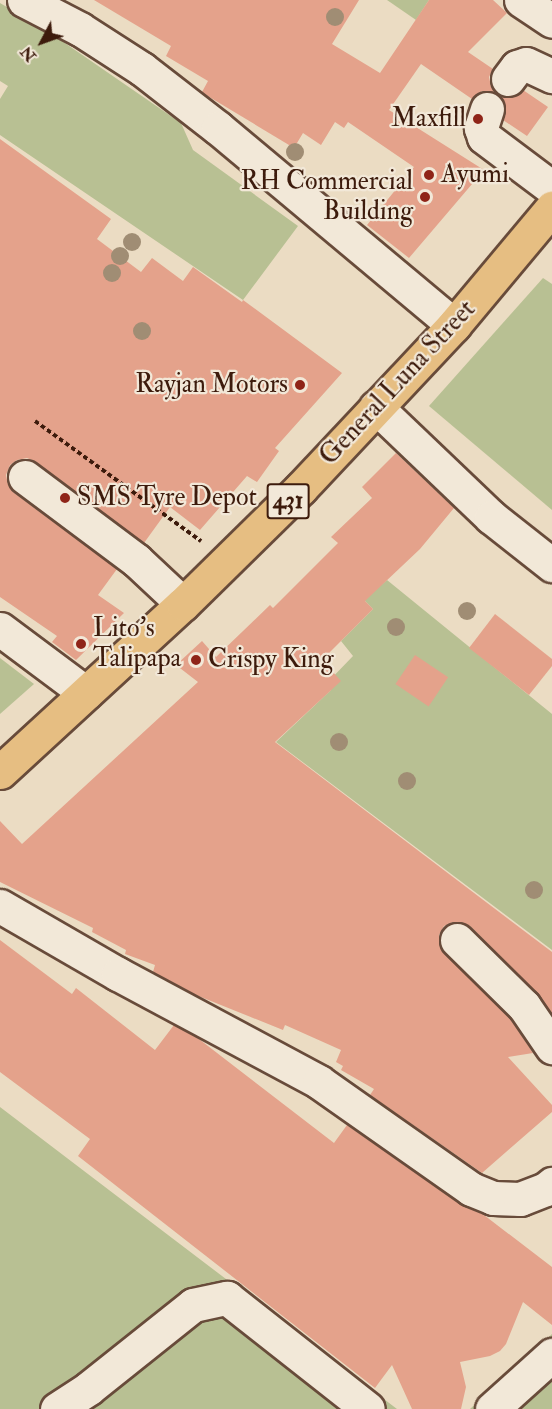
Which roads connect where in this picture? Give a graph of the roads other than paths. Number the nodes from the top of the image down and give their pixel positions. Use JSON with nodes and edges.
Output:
{"nodes":[{"id":1,"x":24,"y":0,"type":"edge"},
{"id":2,"x":521,"y":0,"type":"edge"},
{"id":3,"x":552,"y":21,"type":"edge"},
{"id":4,"x":552,"y":76,"type":"edge"},
{"id":5,"x":508,"y":79,"type":"dead end"},
{"id":6,"x":487,"y":109,"type":"dead end"},
{"id":7,"x":552,"y":188,"type":"edge"},
{"id":8,"x":552,"y":208,"type":"edge"},
{"id":9,"x":454,"y":325,"type":"junction"},
{"id":10,"x":376,"y":407,"type":"junction"},
{"id":11,"x":25,"y":477,"type":"dead end"},
{"id":12,"x":552,"y":565,"type":"edge"},
{"id":13,"x":183,"y":604,"type":"junction"},
{"id":14,"x":0,"y":628,"type":"edge"},
{"id":15,"x":86,"y":693,"type":"junction"},
{"id":16,"x":0,"y":772,"type":"edge"},
{"id":17,"x":0,"y":906,"type":"edge"},
{"id":18,"x":457,"y":940,"type":"dead end"},
{"id":19,"x":552,"y":1047,"type":"edge"},
{"id":20,"x":552,"y":1184,"type":"edge"},
{"id":21,"x":552,"y":1355,"type":"edge"},
{"id":22,"x":57,"y":1409,"type":"edge"},
{"id":23,"x":368,"y":1409,"type":"edge"},
{"id":24,"x":492,"y":1409,"type":"edge"}],
"edges":[{"from":1,"to":9,"type":"street"},
{"from":2,"to":3,"type":"street"},
{"from":4,"to":5,"type":"street"},
{"from":6,"to":7,"type":"street"},
{"from":8,"to":9,"type":"main road","name":"General Luna Street","number":"431"},
{"from":9,"to":10,"type":"main road","name":"General Luna Street","number":"431"},
{"from":10,"to":12,"type":"street"},
{"from":10,"to":13,"type":"main road","name":"General Luna Street","number":"431"},
{"from":11,"to":13,"type":"street"},
{"from":13,"to":15,"type":"main road","name":"General Luna Street","number":"431"},
{"from":14,"to":15,"type":"street"},
{"from":15,"to":16,"type":"main road","name":"General Luna Street","number":"431"},
{"from":17,"to":20,"type":"street"},
{"from":18,"to":19,"type":"street"},
{"from":21,"to":24,"type":"street"},
{"from":22,"to":23,"type":"street"}]}
